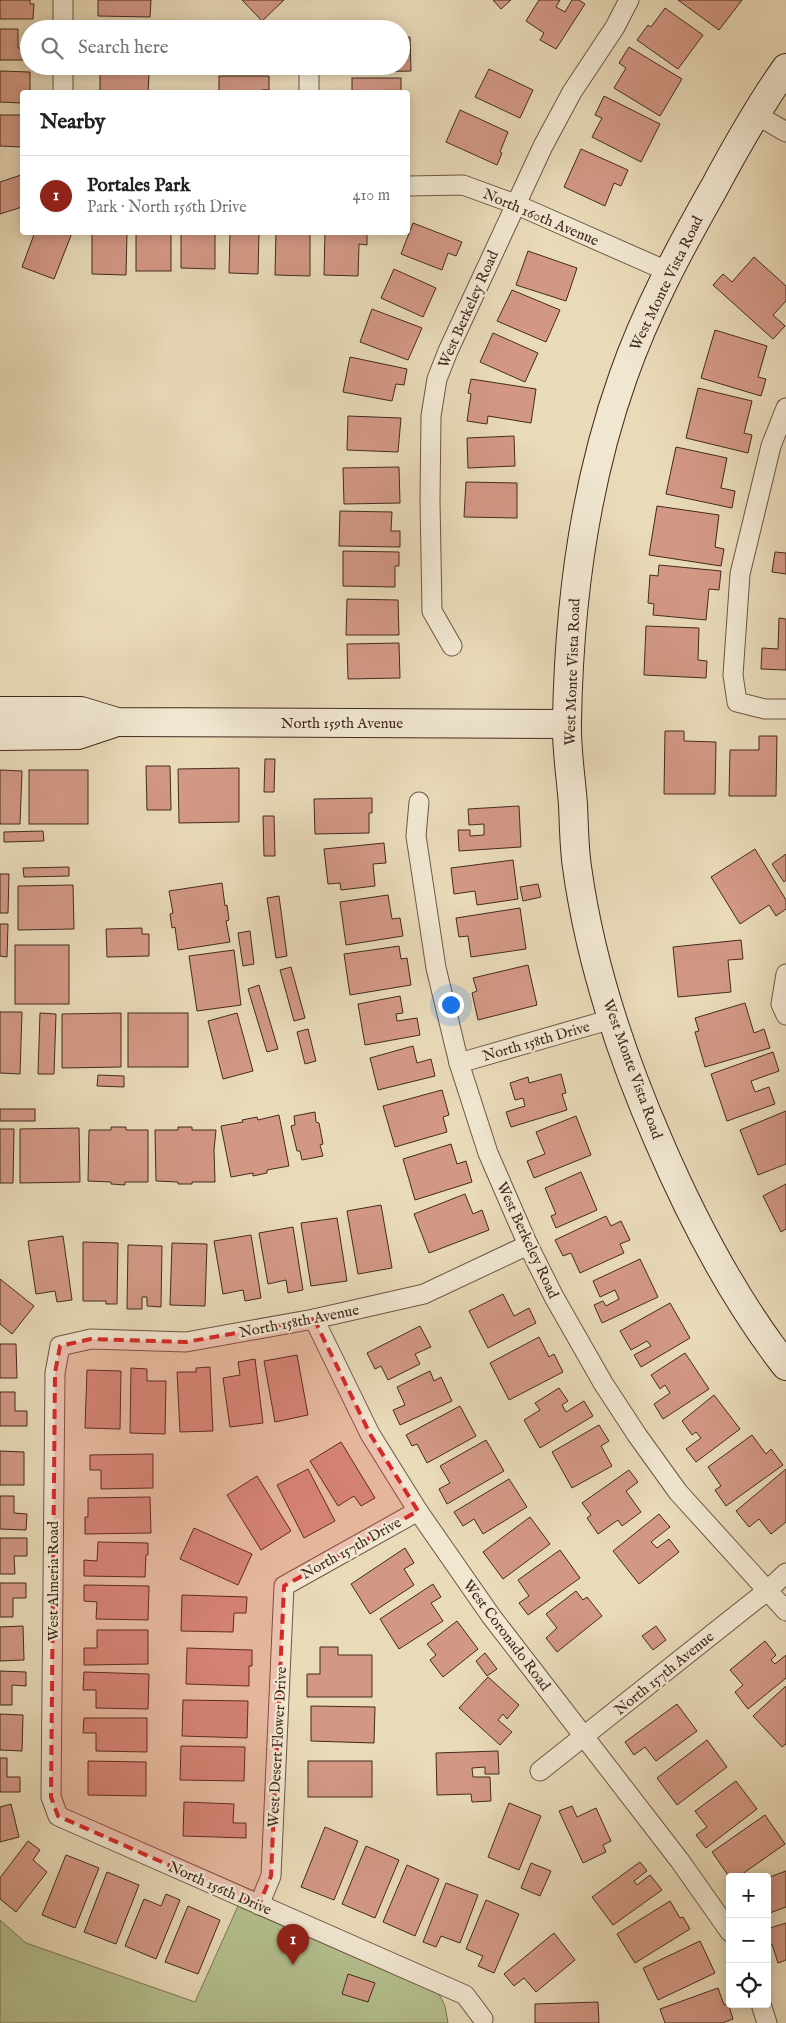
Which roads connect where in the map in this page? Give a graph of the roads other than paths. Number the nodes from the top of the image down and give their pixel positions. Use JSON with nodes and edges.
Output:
{"nodes":[{"id":1,"x":63,"y":0,"type":"edge"},
{"id":2,"x":629,"y":0,"type":"edge"},
{"id":3,"x":63,"y":20,"type":"edge"},
{"id":4,"x":786,"y":68,"type":"edge"},
{"id":5,"x":63,"y":75,"type":"edge"},
{"id":6,"x":309,"y":75,"type":"edge"},
{"id":7,"x":63,"y":90,"type":"edge"},
{"id":8,"x":309,"y":90,"type":"edge"},
{"id":9,"x":778,"y":95,"type":"edge"},
{"id":10,"x":755,"y":114,"type":"junction"},
{"id":11,"x":786,"y":132,"type":"edge"},
{"id":12,"x":410,"y":186,"type":"edge"},
{"id":13,"x":515,"y":204,"type":"junction"},
{"id":14,"x":669,"y":272,"type":"junction"},
{"id":15,"x":786,"y":408,"type":"edge"},
{"id":16,"x":452,"y":646,"type":"dead end"},
{"id":17,"x":786,"y":709,"type":"edge"},
{"id":18,"x":0,"y":711,"type":"edge"},
{"id":19,"x":117,"y":722,"type":"junction"},
{"id":20,"x":567,"y":724,"type":"junction"},
{"id":21,"x":0,"y":736,"type":"edge"},
{"id":22,"x":418,"y":802,"type":"dead end"},
{"id":23,"x":786,"y":974,"type":"edge"},
{"id":24,"x":786,"y":1015,"type":"edge"},
{"id":25,"x":612,"y":1019,"type":"junction"},
{"id":26,"x":459,"y":1063,"type":"junction"},
{"id":27,"x":528,"y":1245,"type":"junction"},
{"id":28,"x":314,"y":1319,"type":"junction"},
{"id":29,"x":60,"y":1346,"type":"joint"},
{"id":30,"x":786,"y":1366,"type":"edge"},
{"id":31,"x":418,"y":1511,"type":"junction"},
{"id":32,"x":786,"y":1573,"type":"edge"},
{"id":33,"x":284,"y":1586,"type":"joint"},
{"id":34,"x":768,"y":1590,"type":"junction"},
{"id":35,"x":786,"y":1611,"type":"edge"},
{"id":36,"x":584,"y":1737,"type":"junction"},
{"id":37,"x":540,"y":1771,"type":"dead end"},
{"id":38,"x":58,"y":1816,"type":"joint"},
{"id":39,"x":260,"y":1905,"type":"junction"},
{"id":40,"x":726,"y":1926,"type":"edge"},
{"id":41,"x":762,"y":2008,"type":"edge"},
{"id":42,"x":483,"y":2019,"type":"dead end"},
{"id":43,"x":767,"y":2023,"type":"edge"}],
"edges":[{"from":1,"to":3,"type":"street"},
{"from":2,"to":13,"type":"street","name":"West Berkeley Road"},
{"from":4,"to":9,"type":"street","name":"West Monte Vista Road"},
{"from":5,"to":7,"type":"street"},
{"from":6,"to":8,"type":"street"},
{"from":9,"to":10,"type":"street","name":"West Monte Vista Road"},
{"from":10,"to":11,"type":"street"},
{"from":10,"to":14,"type":"street","name":"West Monte Vista Road"},
{"from":12,"to":13,"type":"street","name":"North 160th Avenue"},
{"from":13,"to":14,"type":"street","name":"North 160th Avenue"},
{"from":13,"to":16,"type":"street","name":"West Berkeley Road"},
{"from":14,"to":20,"type":"street","name":"West Monte Vista Road"},
{"from":15,"to":17,"type":"street"},
{"from":18,"to":19,"type":"street","name":"North 159th Avenue"},
{"from":19,"to":20,"type":"street","name":"North 159th Avenue"},
{"from":19,"to":21,"type":"street","name":"North 159th Avenue"},
{"from":20,"to":25,"type":"street","name":"West Monte Vista Road"},
{"from":22,"to":26,"type":"street","name":"West Berkeley Road"},
{"from":23,"to":24,"type":"street"},
{"from":25,"to":26,"type":"street","name":"North 158th Drive"},
{"from":25,"to":30,"type":"street","name":"West Monte Vista Road"},
{"from":26,"to":27,"type":"street","name":"West Berkeley Road"},
{"from":27,"to":28,"type":"street","name":"North 158th Avenue"},
{"from":27,"to":34,"type":"street","name":"West Berkeley Road"},
{"from":28,"to":29,"type":"street","name":"North 158th Avenue"},
{"from":28,"to":31,"type":"street","name":"West Coronado Road"},
{"from":29,"to":38,"type":"street","name":"West Almeria Road"},
{"from":31,"to":33,"type":"street","name":"North 157th Drive"},
{"from":31,"to":36,"type":"street","name":"West Coronado Road"},
{"from":32,"to":34,"type":"street","name":"North 157th Avenue"},
{"from":33,"to":39,"type":"street","name":"West Desert Flower Drive"},
{"from":34,"to":35,"type":"street","name":"West Berkeley Road"},
{"from":34,"to":36,"type":"street","name":"North 157th Avenue"},
{"from":36,"to":37,"type":"street","name":"North 157th Avenue"},
{"from":36,"to":40,"type":"street","name":"West Coronado Road"},
{"from":38,"to":39,"type":"street","name":"North 156th Drive"},
{"from":39,"to":42,"type":"street","name":"North 156th Drive"},
{"from":41,"to":43,"type":"street"}]}
